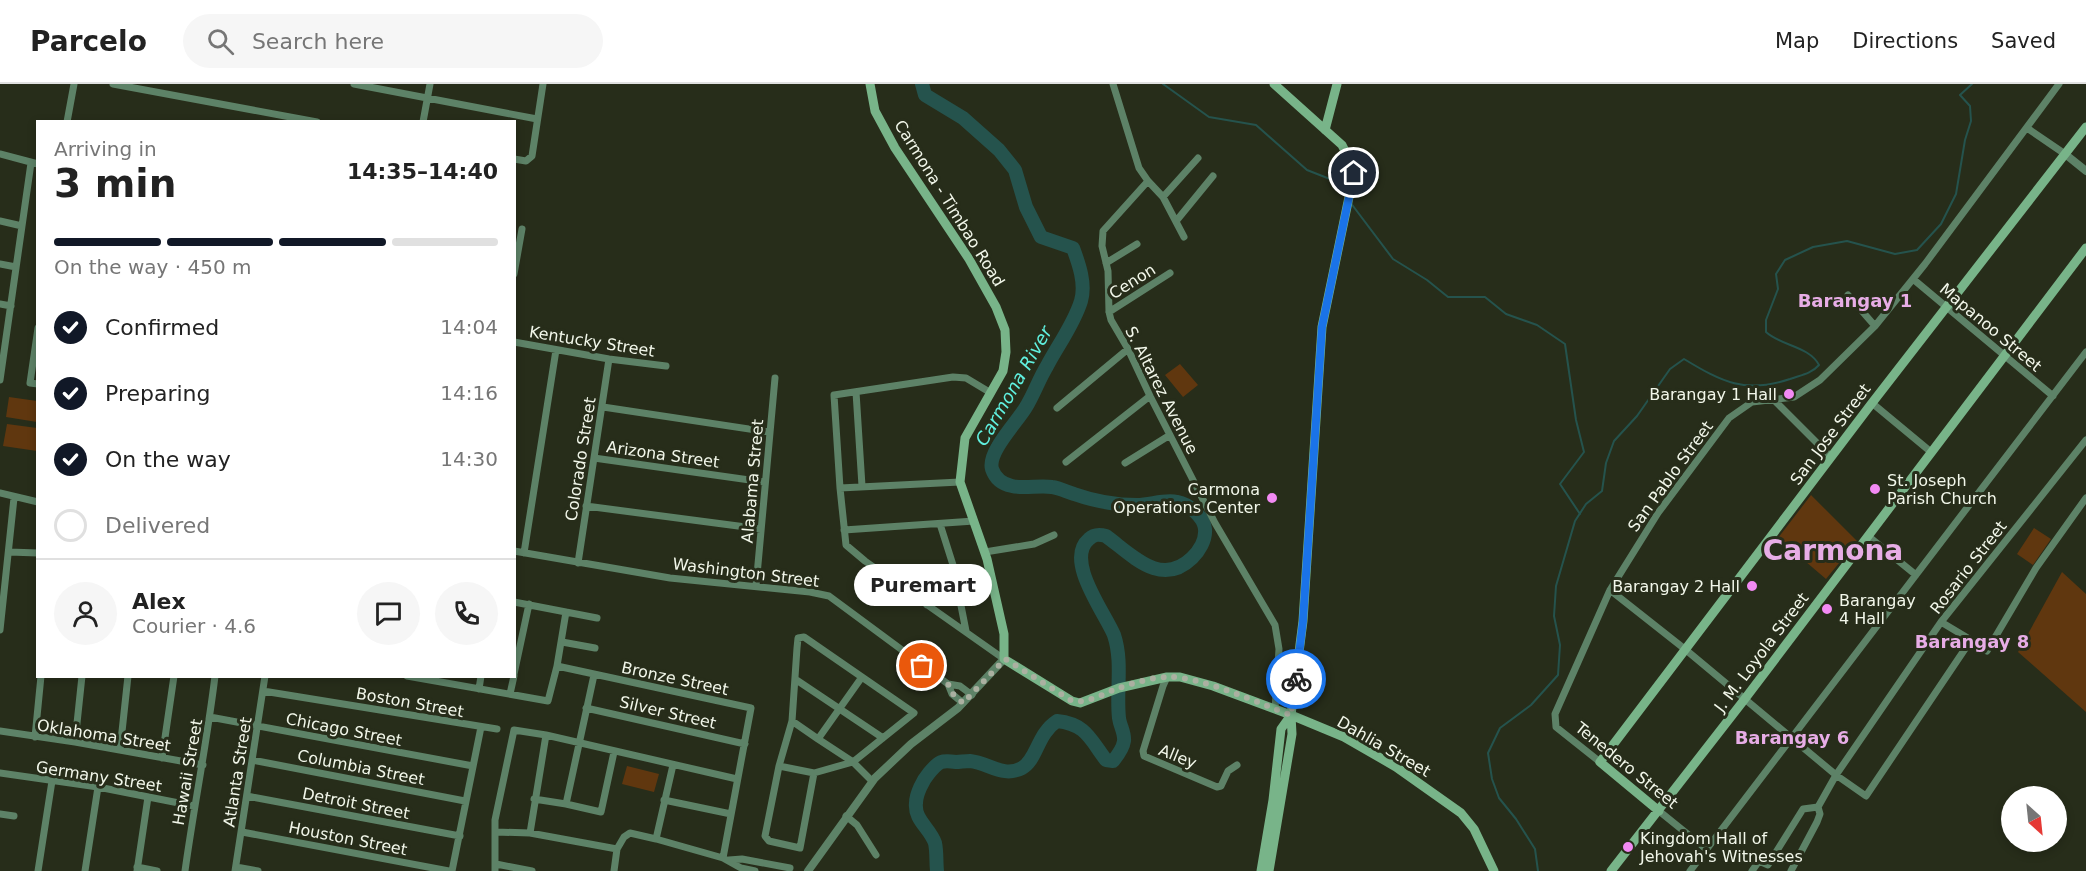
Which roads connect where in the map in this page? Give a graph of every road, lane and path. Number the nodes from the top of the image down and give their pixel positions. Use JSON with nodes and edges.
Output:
{"nodes":[{"id":1,"x":74,"y":84,"type":"edge"},
{"id":2,"x":113,"y":84,"type":"edge"},
{"id":3,"x":354,"y":84,"type":"edge"},
{"id":4,"x":430,"y":84,"type":"edge"},
{"id":5,"x":543,"y":84,"type":"edge"},
{"id":6,"x":870,"y":84,"type":"edge"},
{"id":7,"x":1113,"y":84,"type":"edge"},
{"id":8,"x":1274,"y":84,"type":"edge"},
{"id":9,"x":1337,"y":84,"type":"edge"},
{"id":10,"x":2059,"y":84,"type":"edge"},
{"id":11,"x":428,"y":98,"type":"junction"},
{"id":12,"x":537,"y":119,"type":"junction"},
{"id":13,"x":70,"y":120,"type":"edge"},
{"id":14,"x":306,"y":120,"type":"edge"},
{"id":15,"x":423,"y":120,"type":"edge"},
{"id":16,"x":2086,"y":127,"type":"edge"},
{"id":17,"x":2027,"y":128,"type":"junction"},
{"id":18,"x":1325,"y":130,"type":"junction"},
{"id":19,"x":0,"y":154,"type":"edge"},
{"id":20,"x":2065,"y":154,"type":"junction"},
{"id":21,"x":1198,"y":158,"type":"dead end"},
{"id":22,"x":516,"y":159,"type":"edge"},
{"id":23,"x":34,"y":164,"type":"edge"},
{"id":24,"x":2086,"y":171,"type":"edge"},
{"id":25,"x":1213,"y":176,"type":"dead end"},
{"id":26,"x":1148,"y":182,"type":"junction"},
{"id":27,"x":1163,"y":197,"type":"junction"},
{"id":28,"x":1177,"y":220,"type":"junction"},
{"id":29,"x":0,"y":221,"type":"edge"},
{"id":30,"x":22,"y":226,"type":"junction"},
{"id":31,"x":522,"y":229,"type":"dead end"},
{"id":32,"x":1184,"y":237,"type":"dead end"},
{"id":33,"x":1137,"y":244,"type":"dead end"},
{"id":34,"x":2086,"y":248,"type":"edge"},
{"id":35,"x":516,"y":263,"type":"edge"},
{"id":36,"x":1106,"y":263,"type":"junction"},
{"id":37,"x":0,"y":264,"type":"edge"},
{"id":38,"x":16,"y":267,"type":"junction"},
{"id":39,"x":1170,"y":273,"type":"dead end"},
{"id":40,"x":1913,"y":279,"type":"junction"},
{"id":41,"x":1848,"y":295,"type":"dead end"},
{"id":42,"x":0,"y":304,"type":"edge"},
{"id":43,"x":11,"y":306,"type":"junction"},
{"id":44,"x":1946,"y":308,"type":"junction"},
{"id":45,"x":1108,"y":312,"type":"junction"},
{"id":46,"x":1875,"y":326,"type":"junction"},
{"id":47,"x":36,"y":342,"type":"edge"},
{"id":48,"x":516,"y":342,"type":"edge"},
{"id":49,"x":1128,"y":349,"type":"junction"},
{"id":50,"x":556,"y":350,"type":"junction"},
{"id":51,"x":2,"y":352,"type":"edge"},
{"id":52,"x":2086,"y":352,"type":"edge"},
{"id":53,"x":2005,"y":356,"type":"junction"},
{"id":54,"x":609,"y":359,"type":"junction"},
{"id":55,"x":666,"y":366,"type":"dead end"},
{"id":56,"x":775,"y":378,"type":"dead end"},
{"id":57,"x":0,"y":380,"type":"edge"},
{"id":58,"x":34,"y":384,"type":"edge"},
{"id":59,"x":856,"y":392,"type":"junction"},
{"id":60,"x":991,"y":393,"type":"junction"},
{"id":61,"x":1150,"y":396,"type":"junction"},
{"id":62,"x":2053,"y":396,"type":"junction"},
{"id":63,"x":1774,"y":400,"type":"junction"},
{"id":64,"x":1872,"y":403,"type":"junction"},
{"id":65,"x":603,"y":407,"type":"junction"},
{"id":66,"x":1057,"y":408,"type":"dead end"},
{"id":67,"x":769,"y":432,"type":"junction"},
{"id":68,"x":1170,"y":435,"type":"junction"},
{"id":69,"x":2086,"y":440,"type":"edge"},
{"id":70,"x":1931,"y":452,"type":"junction"},
{"id":71,"x":1831,"y":457,"type":"junction"},
{"id":72,"x":594,"y":458,"type":"junction"},
{"id":73,"x":1066,"y":462,"type":"dead end"},
{"id":74,"x":1125,"y":463,"type":"dead end"},
{"id":75,"x":960,"y":482,"type":"junction"},
{"id":76,"x":764,"y":483,"type":"junction"},
{"id":77,"x":862,"y":486,"type":"junction"},
{"id":78,"x":840,"y":488,"type":"junction"},
{"id":79,"x":0,"y":494,"type":"edge"},
{"id":80,"x":14,"y":498,"type":"junction"},
{"id":81,"x":2086,"y":498,"type":"edge"},
{"id":82,"x":36,"y":502,"type":"edge"},
{"id":83,"x":586,"y":506,"type":"junction"},
{"id":84,"x":974,"y":521,"type":"junction"},
{"id":85,"x":940,"y":524,"type":"junction"},
{"id":86,"x":761,"y":529,"type":"junction"},
{"id":87,"x":844,"y":530,"type":"junction"},
{"id":88,"x":1054,"y":535,"type":"dead end"},
{"id":89,"x":1868,"y":536,"type":"junction"},
{"id":90,"x":516,"y":551,"type":"edge"},
{"id":91,"x":9,"y":552,"type":"junction"},
{"id":92,"x":985,"y":552,"type":"junction"},
{"id":93,"x":36,"y":553,"type":"edge"},
{"id":94,"x":524,"y":553,"type":"junction"},
{"id":95,"x":578,"y":563,"type":"junction"},
{"id":96,"x":1916,"y":575,"type":"junction"},
{"id":97,"x":756,"y":586,"type":"junction"},
{"id":98,"x":1610,"y":590,"type":"junction"},
{"id":99,"x":959,"y":594,"type":"junction"},
{"id":100,"x":516,"y":602,"type":"edge"},
{"id":101,"x":529,"y":604,"type":"junction"},
{"id":102,"x":927,"y":604,"type":"junction"},
{"id":103,"x":566,"y":612,"type":"junction"},
{"id":104,"x":597,"y":618,"type":"dead end"},
{"id":105,"x":1941,"y":622,"type":"junction"},
{"id":106,"x":0,"y":630,"type":"edge"},
{"id":107,"x":966,"y":631,"type":"junction"},
{"id":108,"x":1971,"y":640,"type":"junction"},
{"id":109,"x":562,"y":642,"type":"junction"},
{"id":110,"x":595,"y":648,"type":"dead end"},
{"id":111,"x":1686,"y":650,"type":"junction"},
{"id":112,"x":1005,"y":659,"type":"junction"},
{"id":113,"x":516,"y":666,"type":"edge"},
{"id":114,"x":557,"y":666,"type":"junction"},
{"id":115,"x":594,"y":675,"type":"junction"},
{"id":116,"x":1167,"y":676,"type":"junction"},
{"id":117,"x":862,"y":677,"type":"junction"},
{"id":118,"x":41,"y":678,"type":"edge"},
{"id":119,"x":82,"y":678,"type":"edge"},
{"id":120,"x":128,"y":678,"type":"edge"},
{"id":121,"x":174,"y":678,"type":"edge"},
{"id":122,"x":215,"y":678,"type":"edge"},
{"id":123,"x":266,"y":678,"type":"edge"},
{"id":124,"x":421,"y":678,"type":"edge"},
{"id":125,"x":481,"y":678,"type":"edge"},
{"id":126,"x":513,"y":678,"type":"edge"},
{"id":127,"x":795,"y":679,"type":"junction"},
{"id":128,"x":445,"y":680,"type":"edge"},
{"id":129,"x":948,"y":684,"type":"junction"},
{"id":130,"x":479,"y":689,"type":"junction"},
{"id":131,"x":263,"y":691,"type":"junction"},
{"id":132,"x":510,"y":694,"type":"junction"},
{"id":133,"x":972,"y":695,"type":"junction"},
{"id":134,"x":1744,"y":700,"type":"junction"},
{"id":135,"x":963,"y":703,"type":"junction"},
{"id":136,"x":586,"y":708,"type":"junction"},
{"id":137,"x":840,"y":708,"type":"junction"},
{"id":138,"x":1275,"y":709,"type":"junction"},
{"id":139,"x":1291,"y":715,"type":"junction"},
{"id":140,"x":210,"y":717,"type":"junction"},
{"id":141,"x":792,"y":721,"type":"junction"},
{"id":142,"x":258,"y":726,"type":"junction"},
{"id":143,"x":1556,"y":727,"type":"joint"},
{"id":144,"x":481,"y":728,"type":"junction"},
{"id":145,"x":497,"y":729,"type":"dead end"},
{"id":146,"x":0,"y":731,"type":"edge"},
{"id":147,"x":546,"y":735,"type":"junction"},
{"id":148,"x":35,"y":737,"type":"junction"},
{"id":149,"x":884,"y":738,"type":"junction"},
{"id":150,"x":1791,"y":738,"type":"junction"},
{"id":151,"x":818,"y":739,"type":"junction"},
{"id":152,"x":75,"y":742,"type":"junction"},
{"id":153,"x":579,"y":742,"type":"junction"},
{"id":154,"x":745,"y":744,"type":"junction"},
{"id":155,"x":120,"y":750,"type":"junction"},
{"id":156,"x":614,"y":752,"type":"junction"},
{"id":157,"x":162,"y":758,"type":"junction"},
{"id":158,"x":252,"y":760,"type":"junction"},
{"id":159,"x":853,"y":762,"type":"junction"},
{"id":160,"x":1600,"y":762,"type":"junction"},
{"id":161,"x":203,"y":765,"type":"junction"},
{"id":162,"x":673,"y":765,"type":"junction"},
{"id":163,"x":1237,"y":765,"type":"dead end"},
{"id":164,"x":473,"y":766,"type":"junction"},
{"id":165,"x":779,"y":766,"type":"junction"},
{"id":166,"x":814,"y":773,"type":"junction"},
{"id":167,"x":0,"y":774,"type":"edge"},
{"id":168,"x":1836,"y":774,"type":"junction"},
{"id":169,"x":737,"y":779,"type":"junction"},
{"id":170,"x":52,"y":781,"type":"junction"},
{"id":171,"x":872,"y":781,"type":"junction"},
{"id":172,"x":99,"y":787,"type":"junction"},
{"id":173,"x":247,"y":796,"type":"junction"},
{"id":174,"x":148,"y":797,"type":"junction"},
{"id":175,"x":534,"y":799,"type":"junction"},
{"id":176,"x":664,"y":800,"type":"junction"},
{"id":177,"x":465,"y":801,"type":"junction"},
{"id":178,"x":566,"y":804,"type":"junction"},
{"id":179,"x":194,"y":806,"type":"junction"},
{"id":180,"x":1818,"y":807,"type":"junction"},
{"id":181,"x":1659,"y":811,"type":"junction"},
{"id":182,"x":0,"y":814,"type":"edge"},
{"id":183,"x":730,"y":814,"type":"junction"},
{"id":184,"x":14,"y":816,"type":"dead end"},
{"id":185,"x":846,"y":816,"type":"junction"},
{"id":186,"x":242,"y":832,"type":"junction"},
{"id":187,"x":496,"y":832,"type":"junction"},
{"id":188,"x":530,"y":833,"type":"junction"},
{"id":189,"x":460,"y":836,"type":"junction"},
{"id":190,"x":656,"y":838,"type":"junction"},
{"id":191,"x":617,"y":849,"type":"junction"},
{"id":192,"x":1706,"y":849,"type":"junction"},
{"id":193,"x":876,"y":855,"type":"dead end"},
{"id":194,"x":726,"y":859,"type":"junction"},
{"id":195,"x":496,"y":868,"type":"edge"},
{"id":196,"x":772,"y":868,"type":"edge"},
{"id":197,"x":137,"y":869,"type":"edge"},
{"id":198,"x":236,"y":869,"type":"edge"},
{"id":199,"x":793,"y":869,"type":"edge"},
{"id":200,"x":38,"y":871,"type":"edge"},
{"id":201,"x":85,"y":871,"type":"edge"},
{"id":202,"x":157,"y":871,"type":"edge"},
{"id":203,"x":185,"y":871,"type":"edge"},
{"id":204,"x":258,"y":871,"type":"edge"},
{"id":205,"x":451,"y":871,"type":"edge"},
{"id":206,"x":532,"y":871,"type":"edge"},
{"id":207,"x":614,"y":871,"type":"edge"},
{"id":208,"x":755,"y":871,"type":"edge"},
{"id":209,"x":808,"y":871,"type":"edge"},
{"id":210,"x":1261,"y":871,"type":"edge"},
{"id":211,"x":1269,"y":871,"type":"edge"},
{"id":212,"x":1494,"y":871,"type":"edge"},
{"id":213,"x":1611,"y":871,"type":"edge"},
{"id":214,"x":1690,"y":871,"type":"edge"},
{"id":215,"x":1752,"y":871,"type":"edge"},
{"id":216,"x":1791,"y":871,"type":"edge"}],
"edges":[{"from":1,"to":13,"type":"street"},
{"from":2,"to":14,"type":"street"},
{"from":3,"to":11,"type":"street"},
{"from":4,"to":11,"type":"street"},
{"from":5,"to":12,"type":"street"},
{"from":6,"to":60,"type":"main road","name":"Carmona - Timbao Road"},
{"from":7,"to":26,"type":"street"},
{"from":8,"to":18,"type":"main road"},
{"from":9,"to":18,"type":"main road"},
{"from":10,"to":17,"type":"street","name":"San Pablo Street"},
{"from":11,"to":12,"type":"street"},
{"from":11,"to":15,"type":"street"},
{"from":12,"to":22,"type":"street"},
{"from":16,"to":20,"type":"main road","name":"San Jose Street"},
{"from":17,"to":20,"type":"street"},
{"from":17,"to":40,"type":"street","name":"San Pablo Street"},
{"from":18,"to":139,"type":"main road"},
{"from":19,"to":23,"type":"street"},
{"from":20,"to":24,"type":"street"},
{"from":20,"to":44,"type":"main road","name":"San Jose Street"},
{"from":21,"to":27,"type":"street"},
{"from":23,"to":30,"type":"street"},
{"from":25,"to":28,"type":"street"},
{"from":26,"to":27,"type":"street"},
{"from":26,"to":36,"type":"street","name":"S. Altarez Avenue"},
{"from":27,"to":28,"type":"street"},
{"from":28,"to":32,"type":"street"},
{"from":29,"to":30,"type":"street"},
{"from":30,"to":38,"type":"street"},
{"from":31,"to":35,"type":"street"},
{"from":33,"to":36,"type":"street"},
{"from":34,"to":53,"type":"main road","name":"J. M. Loyola Street"},
{"from":36,"to":45,"type":"street","name":"S. Altarez Avenue"},
{"from":37,"to":38,"type":"street"},
{"from":38,"to":43,"type":"street"},
{"from":39,"to":45,"type":"street","name":"Cenon"},
{"from":40,"to":44,"type":"street","name":"Mapanoo Street"},
{"from":40,"to":46,"type":"street","name":"San Pablo Street"},
{"from":41,"to":46,"type":"street"},
{"from":42,"to":43,"type":"street"},
{"from":43,"to":51,"type":"street"},
{"from":44,"to":53,"type":"street","name":"Mapanoo Street"},
{"from":44,"to":64,"type":"main road","name":"San Jose Street"},
{"from":45,"to":49,"type":"street","name":"S. Altarez Avenue"},
{"from":46,"to":63,"type":"street","name":"San Pablo Street"},
{"from":47,"to":58,"type":"street"},
{"from":48,"to":50,"type":"street","name":"Kentucky Street"},
{"from":49,"to":61,"type":"street","name":"S. Altarez Avenue"},
{"from":49,"to":66,"type":"street"},
{"from":50,"to":54,"type":"street","name":"Kentucky Street"},
{"from":50,"to":94,"type":"street"},
{"from":51,"to":57,"type":"street"},
{"from":52,"to":62,"type":"street"},
{"from":53,"to":62,"type":"street","name":"Mapanoo Street"},
{"from":53,"to":70,"type":"main road","name":"J. M. Loyola Street"},
{"from":54,"to":55,"type":"street","name":"Kentucky Street"},
{"from":54,"to":65,"type":"street","name":"Colorado Street"},
{"from":56,"to":67,"type":"street","name":"Alabama Street"},
{"from":59,"to":60,"type":"street"},
{"from":59,"to":77,"type":"street"},
{"from":59,"to":78,"type":"street"},
{"from":60,"to":75,"type":"main road","name":"Carmona - Timbao Road"},
{"from":61,"to":68,"type":"street","name":"S. Altarez Avenue"},
{"from":61,"to":73,"type":"street"},
{"from":62,"to":96,"type":"street"},
{"from":63,"to":71,"type":"street"},
{"from":63,"to":98,"type":"street","name":"San Pablo Street"},
{"from":64,"to":70,"type":"street"},
{"from":64,"to":71,"type":"main road","name":"San Jose Street"},
{"from":65,"to":67,"type":"street"},
{"from":65,"to":72,"type":"street","name":"Colorado Street"},
{"from":67,"to":76,"type":"street","name":"Alabama Street"},
{"from":68,"to":74,"type":"street"},
{"from":68,"to":138,"type":"street","name":"S. Altarez Avenue"},
{"from":69,"to":105,"type":"street","name":"Rosario Street"},
{"from":70,"to":89,"type":"main road","name":"J. M. Loyola Street"},
{"from":71,"to":111,"type":"main road","name":"San Jose Street"},
{"from":72,"to":76,"type":"street","name":"Arizona Street"},
{"from":72,"to":83,"type":"street","name":"Colorado Street"},
{"from":75,"to":77,"type":"street"},
{"from":75,"to":84,"type":"main road","name":"Carmona - Timbao Road"},
{"from":76,"to":86,"type":"street","name":"Alabama Street"},
{"from":77,"to":78,"type":"street"},
{"from":78,"to":87,"type":"street"},
{"from":79,"to":80,"type":"street"},
{"from":80,"to":82,"type":"street"},
{"from":80,"to":91,"type":"street"},
{"from":81,"to":108,"type":"street"},
{"from":83,"to":86,"type":"street"},
{"from":83,"to":95,"type":"street","name":"Colorado Street"},
{"from":84,"to":85,"type":"street"},
{"from":84,"to":92,"type":"main road","name":"Carmona - Timbao Road"},
{"from":85,"to":87,"type":"street"},
{"from":85,"to":99,"type":"street"},
{"from":86,"to":97,"type":"street","name":"Alabama Street"},
{"from":87,"to":102,"type":"street"},
{"from":88,"to":92,"type":"street"},
{"from":89,"to":96,"type":"street"},
{"from":89,"to":134,"type":"main road","name":"J. M. Loyola Street"},
{"from":90,"to":94,"type":"street","name":"Washington Street"},
{"from":91,"to":93,"type":"street"},
{"from":91,"to":106,"type":"street"},
{"from":92,"to":112,"type":"main road","name":"Carmona - Timbao Road"},
{"from":94,"to":95,"type":"street","name":"Washington Street"},
{"from":95,"to":97,"type":"street","name":"Washington Street"},
{"from":96,"to":150,"type":"street"},
{"from":97,"to":129,"type":"street","name":"Washington Street"},
{"from":98,"to":111,"type":"street"},
{"from":98,"to":143,"type":"street","name":"San Pablo Street"},
{"from":99,"to":102,"type":"street"},
{"from":99,"to":107,"type":"street"},
{"from":100,"to":101,"type":"street"},
{"from":101,"to":103,"type":"street"},
{"from":101,"to":113,"type":"street"},
{"from":102,"to":107,"type":"street"},
{"from":103,"to":104,"type":"street"},
{"from":103,"to":109,"type":"street"},
{"from":105,"to":108,"type":"street"},
{"from":105,"to":168,"type":"street","name":"Rosario Street"},
{"from":107,"to":112,"type":"street"},
{"from":108,"to":168,"type":"street"},
{"from":109,"to":110,"type":"street"},
{"from":109,"to":114,"type":"street"},
{"from":111,"to":134,"type":"street"},
{"from":111,"to":160,"type":"main road","name":"San Jose Street"},
{"from":112,"to":116,"type":"main road","name":"Dahlia Street"},
{"from":112,"to":133,"type":"street"},
{"from":114,"to":115,"type":"street","name":"Bronze Street"},
{"from":114,"to":132,"type":"street"},
{"from":115,"to":136,"type":"street"},
{"from":115,"to":154,"type":"street","name":"Bronze Street"},
{"from":116,"to":138,"type":"main road","name":"Dahlia Street"},
{"from":116,"to":163,"type":"street","name":"Alley"},
{"from":117,"to":127,"type":"street"},
{"from":117,"to":137,"type":"street"},
{"from":117,"to":149,"type":"street"},
{"from":118,"to":148,"type":"street"},
{"from":119,"to":152,"type":"street"},
{"from":120,"to":155,"type":"street"},
{"from":121,"to":157,"type":"street"},
{"from":122,"to":140,"type":"street","name":"Hawaii Street"},
{"from":123,"to":131,"type":"street","name":"Atlanta Street"},
{"from":124,"to":128,"type":"street"},
{"from":125,"to":130,"type":"street"},
{"from":126,"to":132,"type":"street"},
{"from":127,"to":137,"type":"street"},
{"from":127,"to":141,"type":"street"},
{"from":128,"to":130,"type":"street"},
{"from":129,"to":133,"type":"street","name":"Washington Street"},
{"from":129,"to":135,"type":"street","name":"Washington Street"},
{"from":130,"to":132,"type":"street"},
{"from":131,"to":142,"type":"street","name":"Atlanta Street"},
{"from":131,"to":144,"type":"street","name":"Boston Street"},
{"from":133,"to":135,"type":"street"},
{"from":134,"to":150,"type":"street"},
{"from":134,"to":181,"type":"main road","name":"J. M. Loyola Street"},
{"from":135,"to":171,"type":"street"},
{"from":136,"to":153,"type":"street"},
{"from":136,"to":154,"type":"street","name":"Silver Street"},
{"from":137,"to":149,"type":"street"},
{"from":137,"to":151,"type":"street"},
{"from":138,"to":139,"type":"main road","name":"Dahlia Street"},
{"from":139,"to":210,"type":"main road"},
{"from":139,"to":211,"type":"main road"},
{"from":139,"to":212,"type":"main road","name":"Dahlia Street"},
{"from":140,"to":142,"type":"street","name":"Chicago Street"},
{"from":140,"to":161,"type":"street","name":"Hawaii Street"},
{"from":141,"to":151,"type":"street"},
{"from":141,"to":165,"type":"street"},
{"from":142,"to":158,"type":"street","name":"Atlanta Street"},
{"from":142,"to":164,"type":"street","name":"Chicago Street"},
{"from":143,"to":160,"type":"street","name":"Tenedero Street"},
{"from":144,"to":145,"type":"street","name":"Boston Street"},
{"from":144,"to":164,"type":"street"},
{"from":146,"to":148,"type":"street","name":"Oklahoma Street"},
{"from":147,"to":153,"type":"street"},
{"from":147,"to":175,"type":"street"},
{"from":147,"to":187,"type":"street"},
{"from":148,"to":152,"type":"street","name":"Oklahoma Street"},
{"from":149,"to":159,"type":"street"},
{"from":150,"to":168,"type":"street"},
{"from":150,"to":192,"type":"street"},
{"from":151,"to":159,"type":"street"},
{"from":152,"to":155,"type":"street","name":"Oklahoma Street"},
{"from":153,"to":156,"type":"street"},
{"from":153,"to":178,"type":"street"},
{"from":154,"to":169,"type":"street"},
{"from":155,"to":157,"type":"street","name":"Oklahoma Street"},
{"from":156,"to":162,"type":"street"},
{"from":156,"to":178,"type":"street"},
{"from":157,"to":161,"type":"street","name":"Oklahoma Street"},
{"from":158,"to":173,"type":"street","name":"Atlanta Street"},
{"from":158,"to":177,"type":"street","name":"Columbia Street"},
{"from":159,"to":166,"type":"street"},
{"from":159,"to":171,"type":"street"},
{"from":160,"to":181,"type":"main road","name":"Tenedero Street"},
{"from":161,"to":179,"type":"street","name":"Hawaii Street"},
{"from":162,"to":169,"type":"street"},
{"from":162,"to":176,"type":"street"},
{"from":164,"to":177,"type":"street"},
{"from":165,"to":166,"type":"street"},
{"from":165,"to":166,"type":"street"},
{"from":167,"to":170,"type":"street","name":"Germany Street"},
{"from":168,"to":180,"type":"street","name":"Rosario Street"},
{"from":169,"to":183,"type":"street"},
{"from":170,"to":172,"type":"street","name":"Germany Street"},
{"from":170,"to":200,"type":"street"},
{"from":171,"to":185,"type":"street"},
{"from":172,"to":174,"type":"street","name":"Germany Street"},
{"from":172,"to":201,"type":"street"},
{"from":173,"to":186,"type":"street","name":"Atlanta Street"},
{"from":173,"to":189,"type":"street","name":"Detroit Street"},
{"from":174,"to":179,"type":"street","name":"Germany Street"},
{"from":174,"to":197,"type":"street"},
{"from":175,"to":178,"type":"street"},
{"from":175,"to":188,"type":"street"},
{"from":176,"to":183,"type":"street"},
{"from":176,"to":190,"type":"street"},
{"from":177,"to":189,"type":"street"},
{"from":179,"to":203,"type":"street","name":"Hawaii Street"},
{"from":180,"to":215,"type":"street"},
{"from":180,"to":216,"type":"street","name":"Rosario Street"},
{"from":181,"to":192,"type":"street","name":"Tenedero Street"},
{"from":181,"to":213,"type":"main road","name":"J. M. Loyola Street"},
{"from":182,"to":184,"type":"street"},
{"from":183,"to":194,"type":"street"},
{"from":185,"to":193,"type":"street"},
{"from":185,"to":209,"type":"street"},
{"from":186,"to":198,"type":"street","name":"Atlanta Street"},
{"from":186,"to":205,"type":"street","name":"Houston Street"},
{"from":187,"to":188,"type":"street"},
{"from":187,"to":195,"type":"street"},
{"from":188,"to":191,"type":"street"},
{"from":189,"to":205,"type":"street"},
{"from":190,"to":191,"type":"street"},
{"from":190,"to":194,"type":"street"},
{"from":191,"to":207,"type":"street"},
{"from":192,"to":214,"type":"street"},
{"from":194,"to":196,"type":"street"},
{"from":194,"to":208,"type":"street"},
{"from":195,"to":206,"type":"street"},
{"from":196,"to":199,"type":"street"},
{"from":197,"to":202,"type":"street"},
{"from":198,"to":204,"type":"street"}]}
